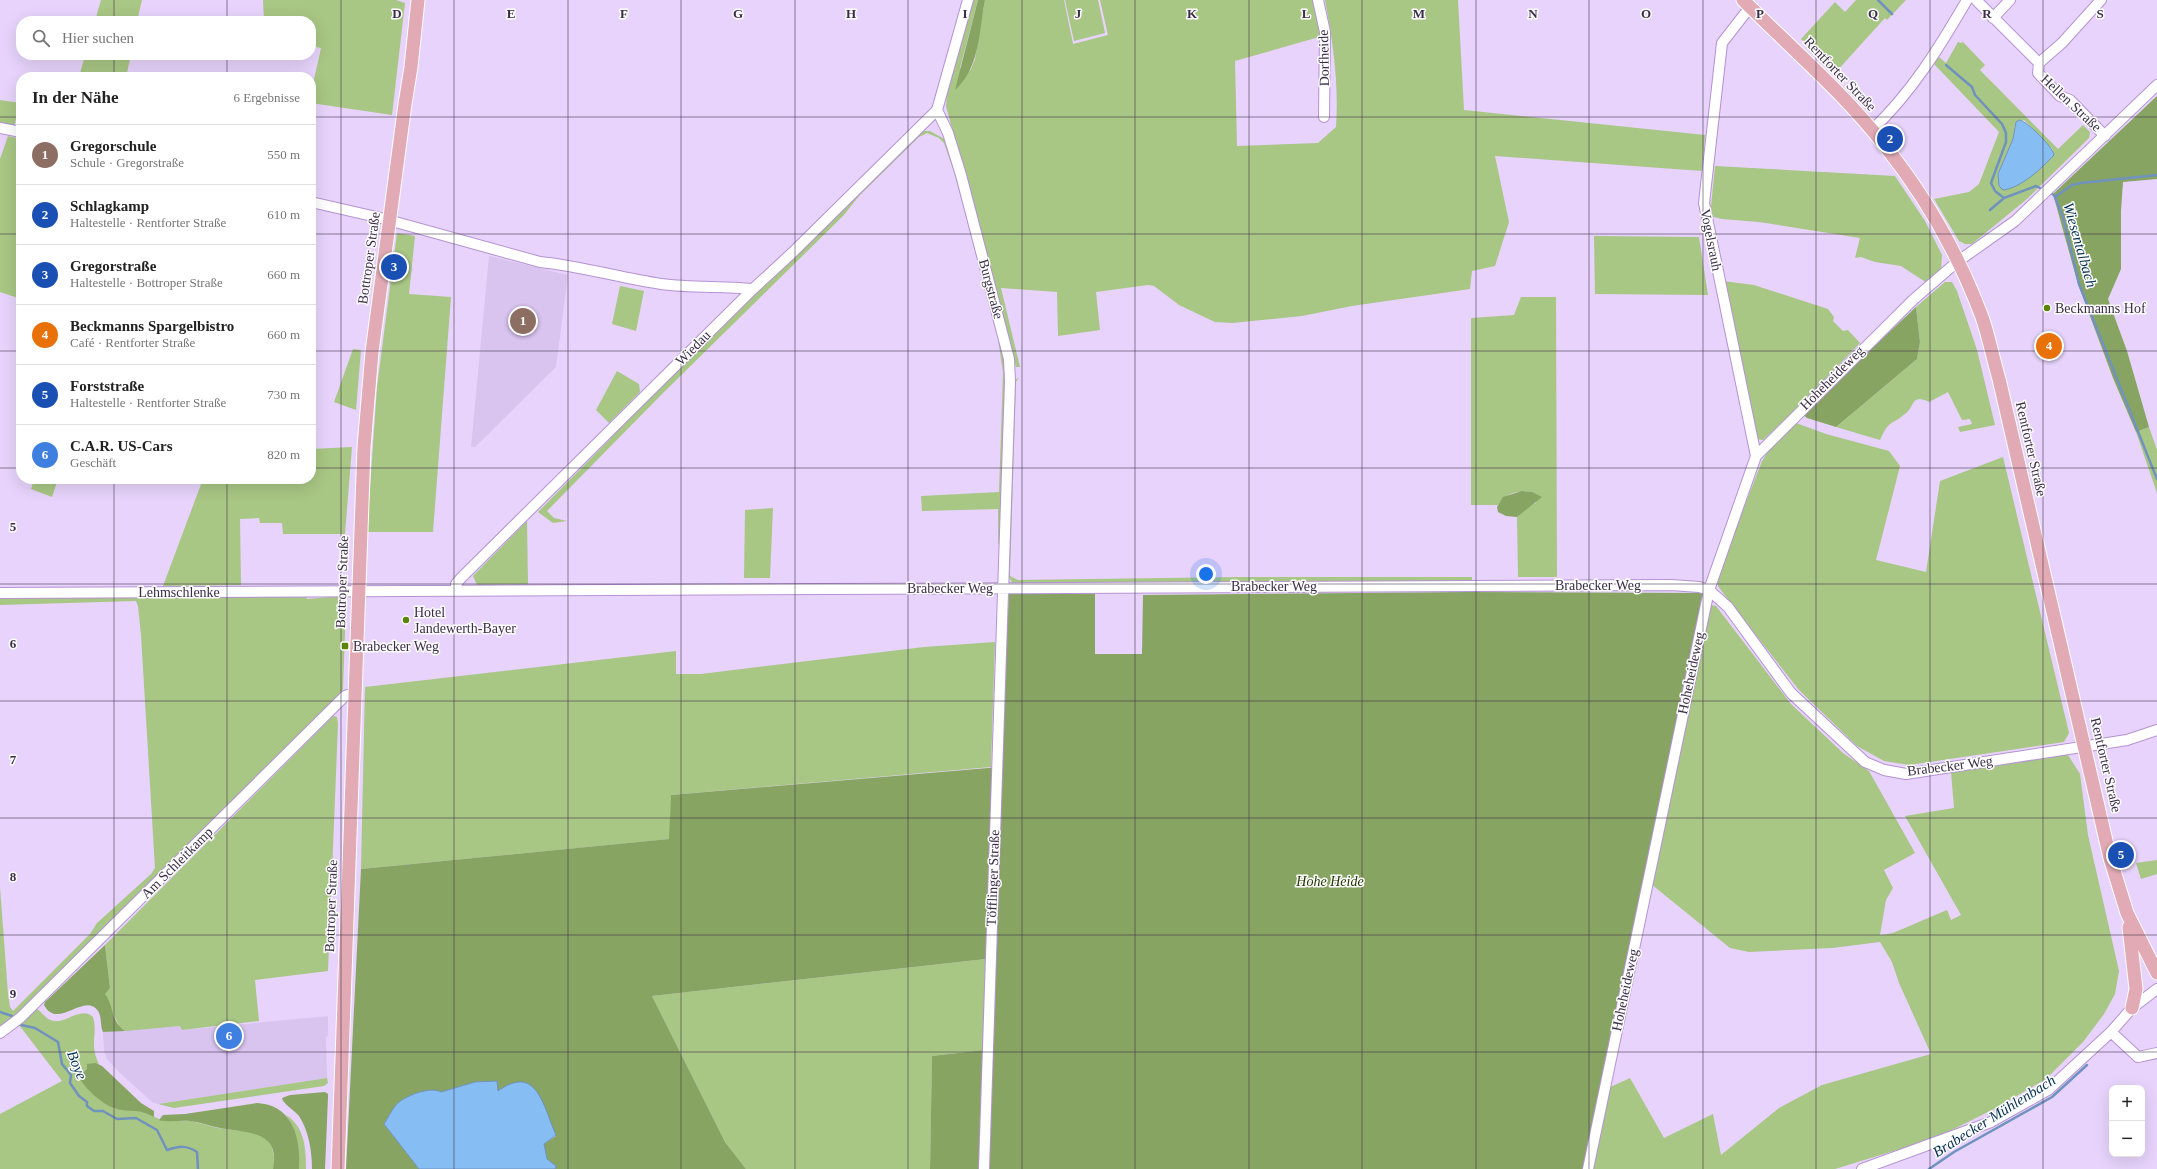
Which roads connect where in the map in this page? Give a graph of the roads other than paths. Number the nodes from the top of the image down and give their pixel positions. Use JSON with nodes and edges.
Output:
{"nodes":[{"id":1,"x":418,"y":0,"type":"edge"},
{"id":2,"x":968,"y":0,"type":"edge"},
{"id":3,"x":1318,"y":0,"type":"edge"},
{"id":4,"x":1967,"y":0,"type":"edge"},
{"id":5,"x":1976,"y":0,"type":"edge"},
{"id":6,"x":2010,"y":0,"type":"edge"},
{"id":7,"x":2101,"y":0,"type":"edge"},
{"id":8,"x":1746,"y":3,"type":"edge"},
{"id":9,"x":1993,"y":18,"type":"junction"},
{"id":10,"x":2039,"y":63,"type":"junction"},
{"id":11,"x":2157,"y":85,"type":"edge"},
{"id":12,"x":937,"y":110,"type":"junction"},
{"id":13,"x":1324,"y":117,"type":"dead end"},
{"id":14,"x":0,"y":128,"type":"edge"},
{"id":15,"x":1872,"y":130,"type":"junction"},
{"id":16,"x":16,"y":131,"type":"edge"},
{"id":17,"x":2105,"y":136,"type":"junction"},
{"id":18,"x":316,"y":203,"type":"edge"},
{"id":19,"x":389,"y":222,"type":"junction"},
{"id":20,"x":1957,"y":262,"type":"junction"},
{"id":21,"x":753,"y":289,"type":"junction"},
{"id":22,"x":1756,"y":456,"type":"junction"},
{"id":23,"x":1002,"y":587,"type":"junction"},
{"id":24,"x":1709,"y":590,"type":"junction"},
{"id":25,"x":456,"y":591,"type":"junction"},
{"id":26,"x":357,"y":592,"type":"junction"},
{"id":27,"x":0,"y":593,"type":"edge"},
{"id":28,"x":354,"y":693,"type":"junction"},
{"id":29,"x":2157,"y":730,"type":"edge"},
{"id":30,"x":2086,"y":746,"type":"junction"},
{"id":31,"x":2127,"y":914,"type":"junction"},
{"id":32,"x":2157,"y":973,"type":"edge"},
{"id":33,"x":2157,"y":989,"type":"edge"},
{"id":34,"x":2132,"y":1008,"type":"junction"},
{"id":35,"x":2111,"y":1032,"type":"junction"},
{"id":36,"x":0,"y":1033,"type":"edge"},
{"id":37,"x":2157,"y":1053,"type":"edge"},
{"id":38,"x":338,"y":1169,"type":"edge"},
{"id":39,"x":984,"y":1169,"type":"edge"},
{"id":40,"x":1588,"y":1169,"type":"edge"},
{"id":41,"x":1862,"y":1169,"type":"edge"}],
"edges":[{"from":1,"to":19,"type":"main road","name":"Bottroper Straße"},
{"from":2,"to":12,"type":"street"},
{"from":3,"to":13,"type":"street","name":"Dorfheide"},
{"from":4,"to":15,"type":"street"},
{"from":5,"to":9,"type":"street","name":"Hellen Straße"},
{"from":6,"to":9,"type":"street"},
{"from":7,"to":10,"type":"street"},
{"from":8,"to":15,"type":"main road","name":"Rentforter Straße"},
{"from":8,"to":22,"type":"street","name":"Vogelsrauh"},
{"from":9,"to":10,"type":"street","name":"Hellen Straße"},
{"from":10,"to":17,"type":"street","name":"Hellen Straße"},
{"from":11,"to":17,"type":"street","name":"Hoheheideweg"},
{"from":12,"to":21,"type":"street","name":"Wiedau"},
{"from":12,"to":23,"type":"street","name":"Burgstraße"},
{"from":14,"to":16,"type":"street"},
{"from":15,"to":20,"type":"main road","name":"Rentforter Straße"},
{"from":17,"to":20,"type":"street","name":"Hoheheideweg"},
{"from":18,"to":19,"type":"street"},
{"from":19,"to":21,"type":"street"},
{"from":19,"to":26,"type":"main road","name":"Bottroper Straße"},
{"from":20,"to":22,"type":"street","name":"Hoheheideweg"},
{"from":20,"to":30,"type":"main road","name":"Rentforter Straße"},
{"from":21,"to":25,"type":"street","name":"Wiedau"},
{"from":22,"to":24,"type":"street","name":"Hoheheideweg"},
{"from":23,"to":24,"type":"street","name":"Brabecker Weg"},
{"from":23,"to":25,"type":"street","name":"Brabecker Weg"},
{"from":23,"to":39,"type":"street","name":"Töfflinger Straße"},
{"from":24,"to":30,"type":"street","name":"Brabecker Weg"},
{"from":24,"to":40,"type":"street","name":"Hoheheideweg"},
{"from":25,"to":26,"type":"street","name":"Brabecker Weg"},
{"from":26,"to":27,"type":"street","name":"Lehmschlenke"},
{"from":26,"to":28,"type":"main road","name":"Bottroper Straße"},
{"from":28,"to":36,"type":"street","name":"Am Schleitkamp"},
{"from":28,"to":38,"type":"main road","name":"Bottroper Straße"},
{"from":29,"to":30,"type":"street","name":"Brabecker Weg"},
{"from":30,"to":31,"type":"main road","name":"Rentforter Straße"},
{"from":31,"to":32,"type":"main road","name":"Rentforter Straße"},
{"from":31,"to":34,"type":"main road"},
{"from":33,"to":34,"type":"street"},
{"from":34,"to":35,"type":"street"},
{"from":35,"to":37,"type":"street"},
{"from":35,"to":41,"type":"street"}]}
